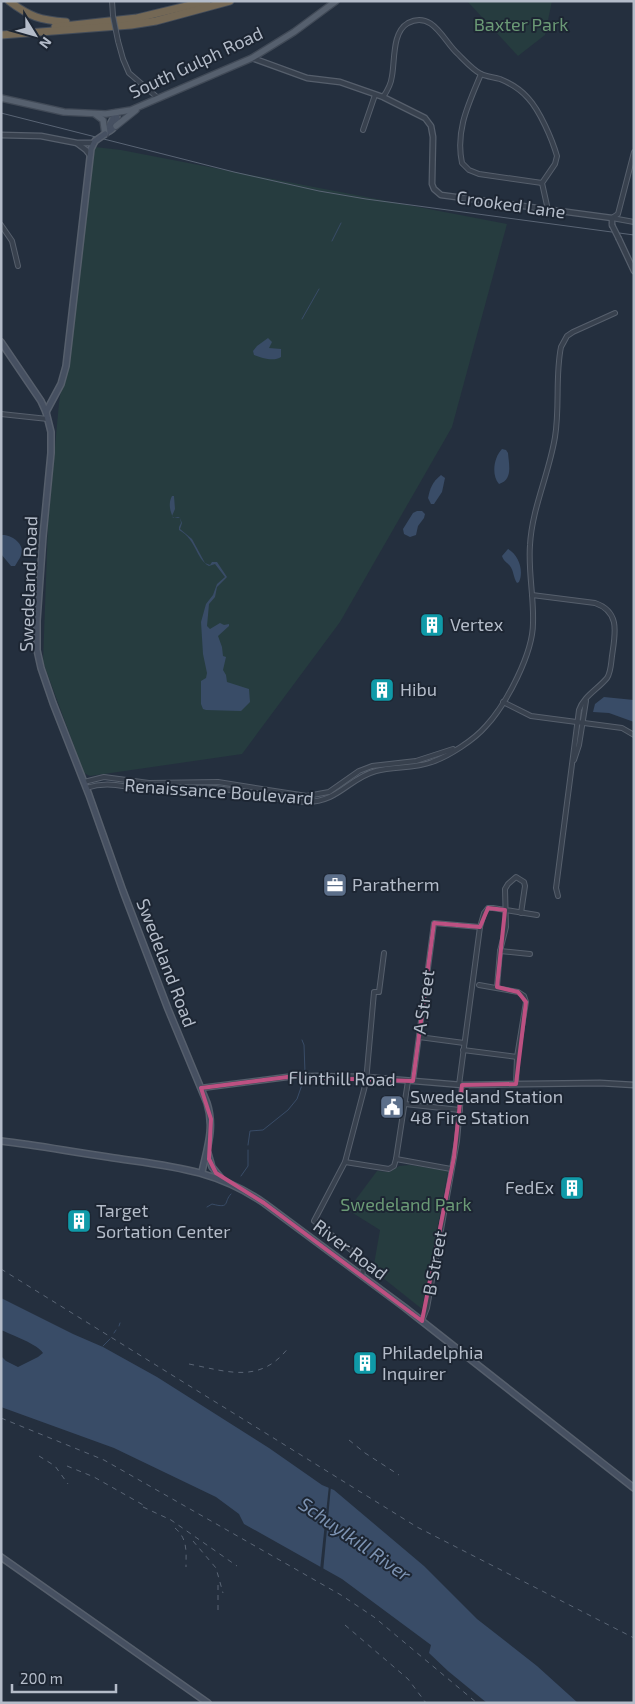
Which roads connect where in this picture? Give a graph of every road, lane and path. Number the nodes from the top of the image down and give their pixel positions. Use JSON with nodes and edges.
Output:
{"nodes":[{"id":1,"x":9,"y":1,"type":"edge"},
{"id":2,"x":112,"y":1,"type":"edge"},
{"id":3,"x":207,"y":1,"type":"edge"},
{"id":4,"x":230,"y":1,"type":"edge"},
{"id":5,"x":336,"y":1,"type":"edge"},
{"id":6,"x":107,"y":22,"type":"junction"},
{"id":7,"x":1,"y":31,"type":"edge"},
{"id":8,"x":1,"y":35,"type":"edge"},
{"id":9,"x":252,"y":58,"type":"junction"},
{"id":10,"x":481,"y":74,"type":"junction"},
{"id":11,"x":375,"y":95,"type":"junction"},
{"id":12,"x":383,"y":97,"type":"junction"},
{"id":13,"x":1,"y":98,"type":"edge"},
{"id":14,"x":158,"y":98,"type":"junction"},
{"id":15,"x":140,"y":107,"type":"junction"},
{"id":16,"x":116,"y":113,"type":"junction"},
{"id":17,"x":95,"y":114,"type":"junction"},
{"id":18,"x":116,"y":126,"type":"junction"},
{"id":19,"x":363,"y":130,"type":"dead end"},
{"id":20,"x":105,"y":133,"type":"junction"},
{"id":21,"x":1,"y":135,"type":"edge"},
{"id":22,"x":95,"y":142,"type":"junction"},
{"id":23,"x":77,"y":143,"type":"junction"},
{"id":24,"x":634,"y":152,"type":"edge"},
{"id":25,"x":90,"y":155,"type":"junction"},
{"id":26,"x":542,"y":183,"type":"junction"},
{"id":27,"x":548,"y":210,"type":"junction"},
{"id":28,"x":612,"y":218,"type":"junction"},
{"id":29,"x":634,"y":222,"type":"edge"},
{"id":30,"x":1,"y":225,"type":"edge"},
{"id":31,"x":631,"y":258,"type":"edge"},
{"id":32,"x":18,"y":266,"type":"dead end"},
{"id":33,"x":634,"y":271,"type":"edge"},
{"id":34,"x":615,"y":313,"type":"dead end"},
{"id":35,"x":1,"y":342,"type":"edge"},
{"id":36,"x":46,"y":412,"type":"junction"},
{"id":37,"x":1,"y":414,"type":"edge"},
{"id":38,"x":48,"y":419,"type":"junction"},
{"id":39,"x":532,"y":595,"type":"junction"},
{"id":40,"x":587,"y":699,"type":"junction"},
{"id":41,"x":503,"y":702,"type":"junction"},
{"id":42,"x":577,"y":723,"type":"junction"},
{"id":43,"x":582,"y":724,"type":"junction"},
{"id":44,"x":634,"y":735,"type":"edge"},
{"id":45,"x":460,"y":747,"type":"junction"},
{"id":46,"x":571,"y":768,"type":"junction"},
{"id":47,"x":84,"y":782,"type":"junction"},
{"id":48,"x":86,"y":788,"type":"junction"},
{"id":49,"x":558,"y":896,"type":"dead end"},
{"id":50,"x":505,"y":910,"type":"junction"},
{"id":51,"x":521,"y":913,"type":"junction"},
{"id":52,"x":537,"y":915,"type":"dead end"},
{"id":53,"x":480,"y":927,"type":"junction"},
{"id":54,"x":500,"y":951,"type":"junction"},
{"id":55,"x":384,"y":953,"type":"dead end"},
{"id":56,"x":530,"y":954,"type":"dead end"},
{"id":57,"x":479,"y":985,"type":"dead end"},
{"id":58,"x":497,"y":987,"type":"junction"},
{"id":59,"x":419,"y":1037,"type":"junction"},
{"id":60,"x":464,"y":1043,"type":"junction"},
{"id":61,"x":463,"y":1050,"type":"junction"},
{"id":62,"x":517,"y":1057,"type":"junction"},
{"id":63,"x":366,"y":1077,"type":"junction"},
{"id":64,"x":410,"y":1081,"type":"junction"},
{"id":65,"x":516,"y":1084,"type":"junction"},
{"id":66,"x":460,"y":1085,"type":"junction"},
{"id":67,"x":634,"y":1085,"type":"edge"},
{"id":68,"x":201,"y":1088,"type":"junction"},
{"id":69,"x":405,"y":1104,"type":"junction"},
{"id":70,"x":460,"y":1110,"type":"junction"},
{"id":71,"x":1,"y":1142,"type":"edge"},
{"id":72,"x":208,"y":1152,"type":"junction"},
{"id":73,"x":396,"y":1159,"type":"junction"},
{"id":74,"x":345,"y":1162,"type":"junction"},
{"id":75,"x":452,"y":1169,"type":"junction"},
{"id":76,"x":202,"y":1172,"type":"junction"},
{"id":77,"x":223,"y":1180,"type":"junction"},
{"id":78,"x":362,"y":1276,"type":"junction"},
{"id":79,"x":422,"y":1321,"type":"junction"},
{"id":80,"x":634,"y":1488,"type":"edge"},
{"id":81,"x":1,"y":1557,"type":"edge"},
{"id":82,"x":208,"y":1703,"type":"edge"}],
"edges":[{"from":1,"to":6,"type":"highway"},
{"from":2,"to":14,"type":"street","bridge":true},
{"from":3,"to":6,"type":"highway"},
{"from":4,"to":8,"type":"highway"},
{"from":5,"to":9,"type":"main road","name":"South Gulph Road"},
{"from":6,"to":7,"type":"highway"},
{"from":9,"to":11,"type":"street","name":"Crooked Lane"},
{"from":9,"to":14,"type":"main road","name":"South Gulph Road"},
{"from":10,"to":12,"type":"street"},
{"from":10,"to":26,"type":"street"},
{"from":10,"to":26,"type":"street"},
{"from":11,"to":12,"type":"street","name":"Crooked Lane"},
{"from":11,"to":19,"type":"street"},
{"from":12,"to":27,"type":"street","name":"Crooked Lane"},
{"from":13,"to":17,"type":"main road","name":"South Gulph Road"},
{"from":14,"to":15,"type":"main road","name":"South Gulph Road"},
{"from":15,"to":16,"type":"main road","name":"South Gulph Road"},
{"from":15,"to":18,"type":"main road"},
{"from":16,"to":17,"type":"main road","name":"South Gulph Road"},
{"from":16,"to":18,"type":"main road"},
{"from":16,"to":20,"type":"main road"},
{"from":17,"to":20,"type":"main road"},
{"from":18,"to":20,"type":"main road"},
{"from":20,"to":22,"type":"main road","bridge":true},
{"from":21,"to":23,"type":"street"},
{"from":22,"to":23,"type":"street"},
{"from":22,"to":25,"type":"main road"},
{"from":23,"to":25,"type":"street"},
{"from":24,"to":28,"type":"street"},
{"from":25,"to":36,"type":"main road"},
{"from":26,"to":27,"type":"street"},
{"from":27,"to":28,"type":"street","name":"Crooked Lane"},
{"from":28,"to":29,"type":"street"},
{"from":28,"to":31,"type":"street","bridge":true},
{"from":30,"to":32,"type":"street"},
{"from":31,"to":33,"type":"street"},
{"from":34,"to":39,"type":"street","name":"Renaissance Boulevard"},
{"from":35,"to":36,"type":"main road","name":"Swedeland Road"},
{"from":36,"to":38,"type":"main road","name":"Swedeland Road"},
{"from":37,"to":38,"type":"street"},
{"from":38,"to":47,"type":"main road","name":"Swedeland Road"},
{"from":39,"to":40,"type":"street"},
{"from":39,"to":41,"type":"street","name":"Renaissance Boulevard"},
{"from":40,"to":42,"type":"street"},
{"from":40,"to":43,"type":"street"},
{"from":41,"to":42,"type":"street"},
{"from":41,"to":45,"type":"street","name":"Renaissance Boulevard"},
{"from":42,"to":43,"type":"street"},
{"from":42,"to":46,"type":"street"},
{"from":43,"to":44,"type":"street"},
{"from":43,"to":46,"type":"street"},
{"from":45,"to":47,"type":"street","name":"Renaissance Boulevard"},
{"from":45,"to":48,"type":"street","name":"Renaissance Boulevard"},
{"from":46,"to":49,"type":"street"},
{"from":47,"to":48,"type":"main road","name":"Swedeland Road"},
{"from":48,"to":68,"type":"main road","name":"Swedeland Road"},
{"from":50,"to":51,"type":"street"},
{"from":50,"to":51,"type":"street"},
{"from":50,"to":53,"type":"street"},
{"from":50,"to":54,"type":"street"},
{"from":51,"to":52,"type":"street"},
{"from":53,"to":59,"type":"street","name":"A Street"},
{"from":53,"to":60,"type":"street","name":"B Street"},
{"from":54,"to":56,"type":"street"},
{"from":54,"to":58,"type":"street"},
{"from":55,"to":63,"type":"street"},
{"from":57,"to":58,"type":"street"},
{"from":58,"to":62,"type":"street"},
{"from":59,"to":60,"type":"street"},
{"from":59,"to":64,"type":"street","name":"A Street"},
{"from":60,"to":61,"type":"street","name":"B Street"},
{"from":61,"to":62,"type":"street"},
{"from":61,"to":66,"type":"street","name":"B Street"},
{"from":62,"to":65,"type":"street"},
{"from":63,"to":64,"type":"street","name":"Flinthill Road"},
{"from":63,"to":68,"type":"street","name":"Flinthill Road"},
{"from":63,"to":74,"type":"street"},
{"from":64,"to":66,"type":"street","name":"Flinthill Road"},
{"from":64,"to":69,"type":"street","name":"A Street"},
{"from":65,"to":66,"type":"street","name":"Flinthill Road"},
{"from":65,"to":67,"type":"street","name":"Flinthill Road"},
{"from":66,"to":70,"type":"street","name":"B Street"},
{"from":68,"to":72,"type":"main road","name":"Swedeland Road"},
{"from":69,"to":70,"type":"street"},
{"from":69,"to":73,"type":"street","name":"A Street"},
{"from":70,"to":75,"type":"street","name":"B Street"},
{"from":71,"to":76,"type":"main road","name":"River Road"},
{"from":72,"to":76,"type":"main road","name":"Swedeland Road"},
{"from":72,"to":77,"type":"main road"},
{"from":73,"to":74,"type":"street"},
{"from":73,"to":75,"type":"street"},
{"from":74,"to":78,"type":"street"},
{"from":75,"to":79,"type":"street","name":"B Street"},
{"from":76,"to":77,"type":"main road","name":"River Road"},
{"from":77,"to":78,"type":"main road","name":"River Road"},
{"from":78,"to":79,"type":"main road","name":"River Road"},
{"from":79,"to":80,"type":"main road","name":"River Road"},
{"from":81,"to":82,"type":"main road"}]}
